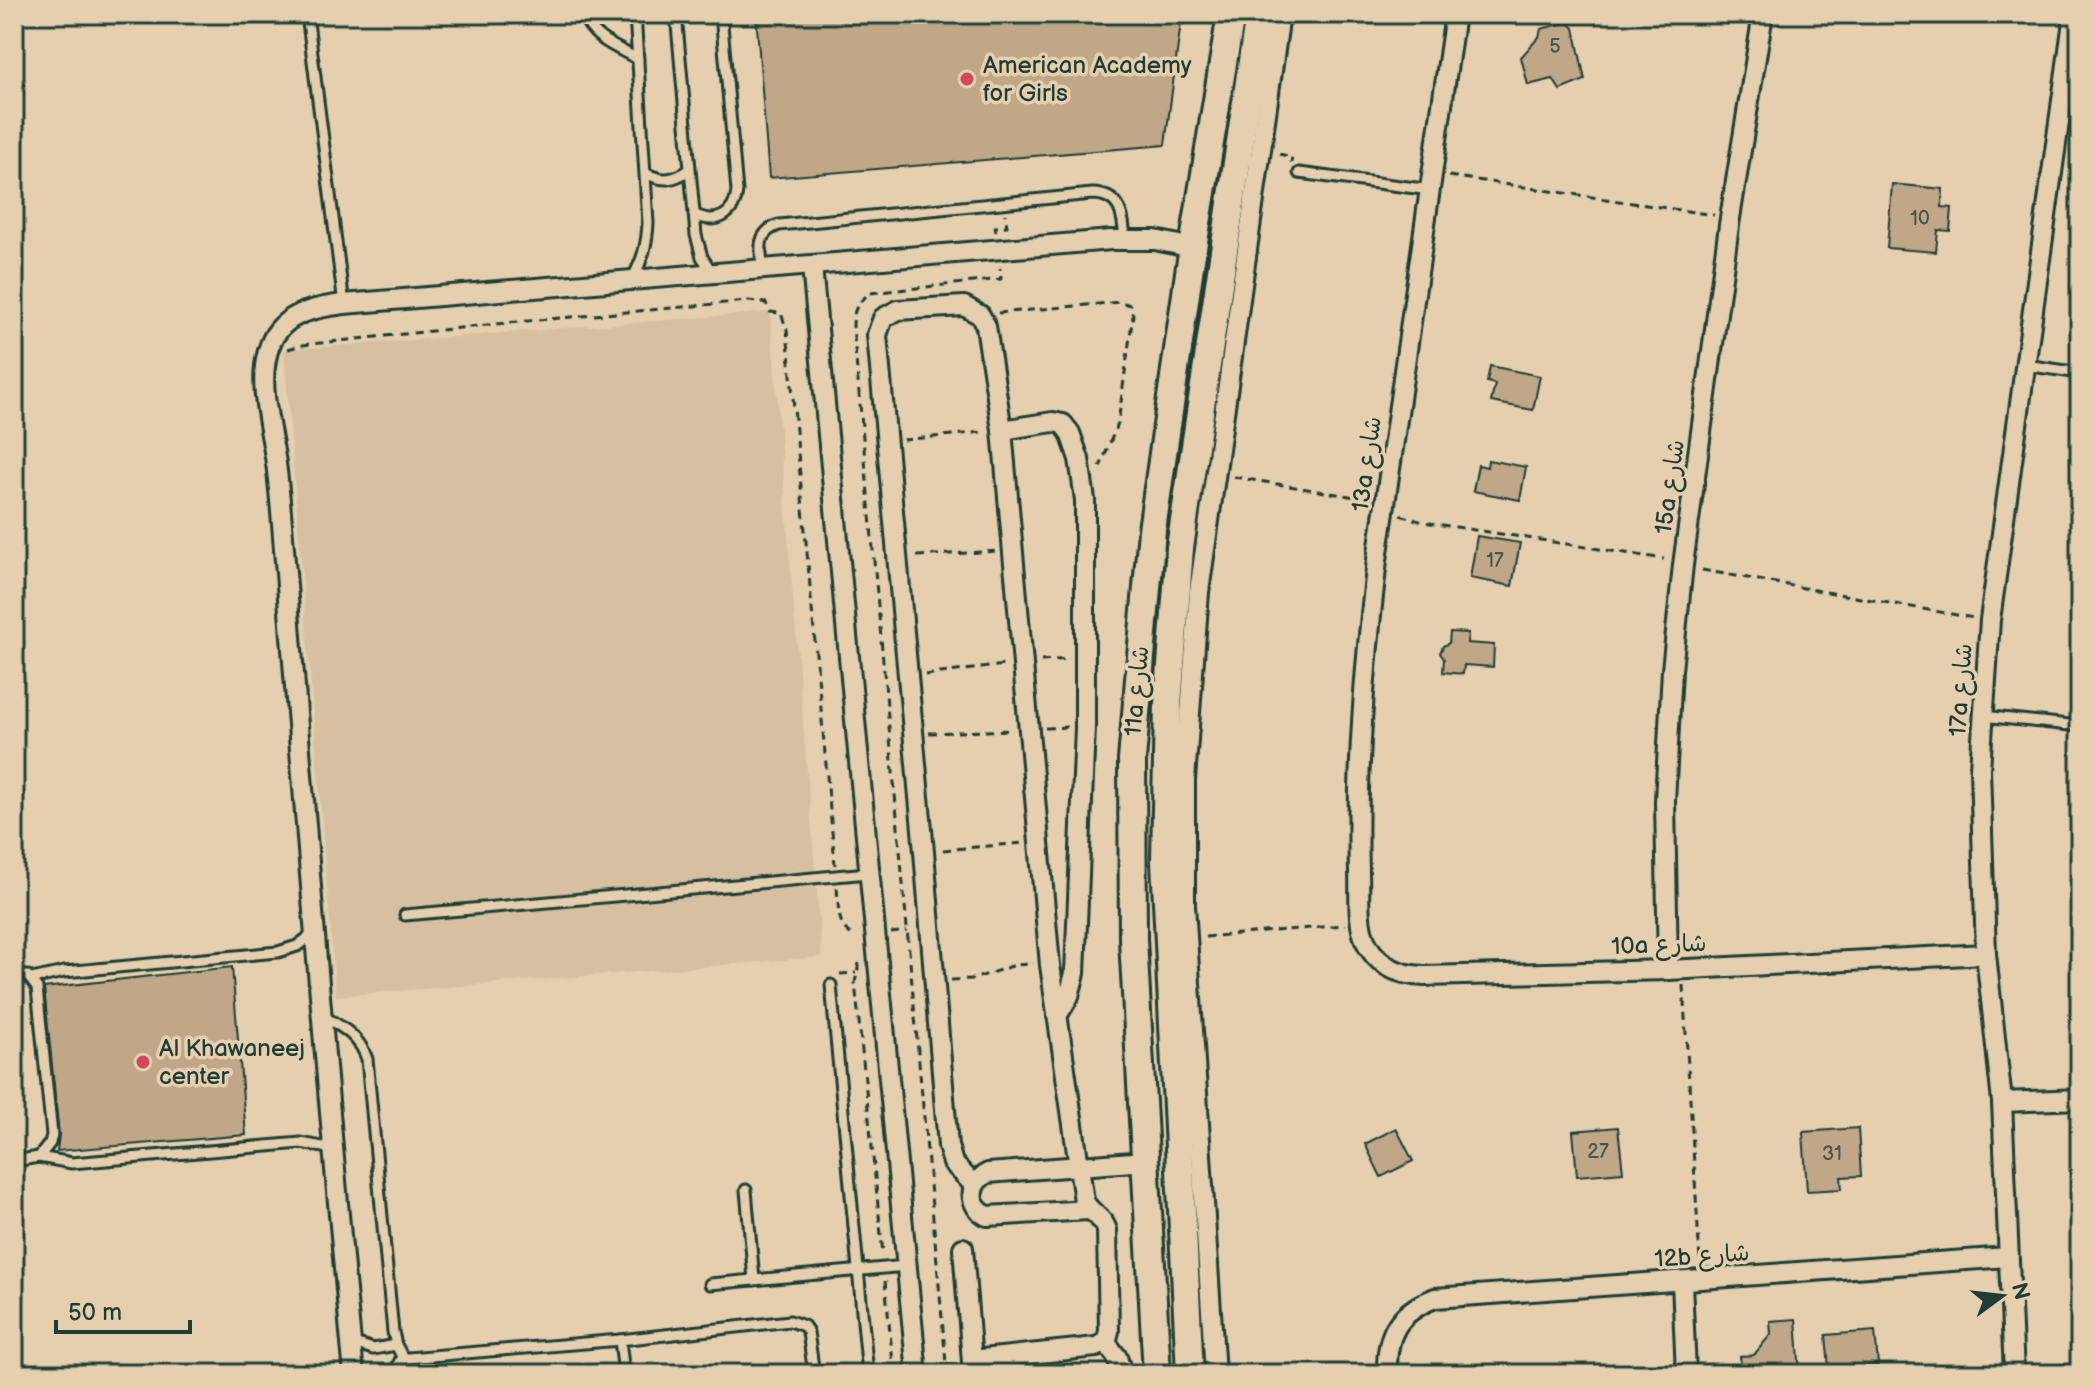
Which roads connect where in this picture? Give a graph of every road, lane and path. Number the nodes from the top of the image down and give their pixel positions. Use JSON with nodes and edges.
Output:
{"nodes":[{"id":1,"x":307,"y":14,"type":"edge"},
{"id":2,"x":583,"y":14,"type":"edge"},
{"id":3,"x":635,"y":14,"type":"edge"},
{"id":4,"x":676,"y":14,"type":"edge"},
{"id":5,"x":721,"y":14,"type":"edge"},
{"id":6,"x":1231,"y":14,"type":"edge"},
{"id":7,"x":1259,"y":14,"type":"edge"},
{"id":8,"x":1280,"y":14,"type":"edge"},
{"id":9,"x":1455,"y":14,"type":"edge"},
{"id":10,"x":1763,"y":14,"type":"edge"},
{"id":11,"x":2074,"y":14,"type":"edge"},
{"id":12,"x":638,"y":59,"type":"junction"},
{"id":13,"x":689,"y":170,"type":"junction"},
{"id":14,"x":1299,"y":173,"type":"dead end"},
{"id":15,"x":647,"y":174,"type":"junction"},
{"id":16,"x":1432,"y":182,"type":"junction"},
{"id":17,"x":694,"y":214,"type":"junction"},
{"id":18,"x":1730,"y":218,"type":"junction"},
{"id":19,"x":1125,"y":239,"type":"junction"},
{"id":20,"x":1193,"y":248,"type":"junction"},
{"id":21,"x":812,"y":266,"type":"junction"},
{"id":22,"x":763,"y":270,"type":"junction"},
{"id":23,"x":713,"y":274,"type":"junction"},
{"id":24,"x":630,"y":281,"type":"junction"},
{"id":25,"x":344,"y":304,"type":"junction"},
{"id":26,"x":984,"y":320,"type":"junction"},
{"id":27,"x":284,"y":350,"type":"dead end"},
{"id":28,"x":2025,"y":365,"type":"junction"},
{"id":29,"x":1206,"y":372,"type":"junction"},
{"id":30,"x":2080,"y":373,"type":"edge"},
{"id":31,"x":1002,"y":430,"type":"junction"},
{"id":32,"x":887,"y":442,"type":"junction"},
{"id":33,"x":1216,"y":474,"type":"junction"},
{"id":34,"x":1084,"y":490,"type":"junction"},
{"id":35,"x":1385,"y":507,"type":"junction"},
{"id":36,"x":1013,"y":550,"type":"junction"},
{"id":37,"x":898,"y":557,"type":"junction"},
{"id":38,"x":1683,"y":565,"type":"junction"},
{"id":39,"x":1990,"y":620,"type":"junction"},
{"id":40,"x":1085,"y":657,"type":"junction"},
{"id":41,"x":1023,"y":663,"type":"junction"},
{"id":42,"x":908,"y":677,"type":"junction"},
{"id":43,"x":1982,"y":716,"type":"junction"},
{"id":44,"x":2080,"y":726,"type":"edge"},
{"id":45,"x":1085,"y":727,"type":"junction"},
{"id":46,"x":1029,"y":729,"type":"junction"},
{"id":47,"x":914,"y":734,"type":"junction"},
{"id":48,"x":1039,"y":842,"type":"junction"},
{"id":49,"x":924,"y":852,"type":"junction"},
{"id":50,"x":868,"y":873,"type":"junction"},
{"id":51,"x":836,"y":876,"type":"junction"},
{"id":52,"x":405,"y":915,"type":"dead end"},
{"id":53,"x":1361,"y":924,"type":"junction"},
{"id":54,"x":314,"y":933,"type":"junction"},
{"id":55,"x":1187,"y":938,"type":"junction"},
{"id":56,"x":861,"y":946,"type":"dead end"},
{"id":57,"x":1986,"y":954,"type":"junction"},
{"id":58,"x":861,"y":955,"type":"dead end"},
{"id":59,"x":1050,"y":965,"type":"junction"},
{"id":60,"x":1675,"y":970,"type":"junction"},
{"id":61,"x":14,"y":976,"type":"edge"},
{"id":62,"x":32,"y":979,"type":"junction"},
{"id":63,"x":935,"y":980,"type":"junction"},
{"id":64,"x":831,"y":985,"type":"dead end"},
{"id":65,"x":1136,"y":1008,"type":"junction"},
{"id":66,"x":321,"y":1015,"type":"junction"},
{"id":67,"x":1057,"y":1016,"type":"junction"},
{"id":68,"x":1194,"y":1055,"type":"junction"},
{"id":69,"x":1176,"y":1082,"type":"junction"},
{"id":70,"x":2080,"y":1099,"type":"edge"},
{"id":71,"x":2002,"y":1102,"type":"junction"},
{"id":72,"x":333,"y":1149,"type":"junction"},
{"id":73,"x":39,"y":1157,"type":"junction"},
{"id":74,"x":14,"y":1161,"type":"edge"},
{"id":75,"x":1146,"y":1161,"type":"junction"},
{"id":76,"x":1077,"y":1167,"type":"junction"},
{"id":77,"x":974,"y":1185,"type":"junction"},
{"id":78,"x":746,"y":1190,"type":"dead end"},
{"id":79,"x":1089,"y":1210,"type":"junction"},
{"id":80,"x":963,"y":1248,"type":"dead end"},
{"id":81,"x":2008,"y":1257,"type":"junction"},
{"id":82,"x":906,"y":1266,"type":"junction"},
{"id":83,"x":884,"y":1268,"type":"junction"},
{"id":84,"x":858,"y":1270,"type":"junction"},
{"id":85,"x":754,"y":1280,"type":"junction"},
{"id":86,"x":1701,"y":1281,"type":"junction"},
{"id":87,"x":1682,"y":1282,"type":"junction"},
{"id":88,"x":710,"y":1284,"type":"dead end"},
{"id":89,"x":620,"y":1340,"type":"junction"},
{"id":90,"x":351,"y":1342,"type":"junction"},
{"id":91,"x":1106,"y":1343,"type":"junction"},
{"id":92,"x":396,"y":1345,"type":"junction"},
{"id":93,"x":403,"y":1358,"type":"junction"},
{"id":94,"x":1190,"y":1362,"type":"edge"},
{"id":95,"x":972,"y":1367,"type":"edge"},
{"id":96,"x":354,"y":1374,"type":"edge"},
{"id":97,"x":396,"y":1374,"type":"edge"},
{"id":98,"x":624,"y":1374,"type":"edge"},
{"id":99,"x":814,"y":1374,"type":"edge"},
{"id":100,"x":868,"y":1374,"type":"edge"},
{"id":101,"x":894,"y":1374,"type":"edge"},
{"id":102,"x":917,"y":1374,"type":"edge"},
{"id":103,"x":1122,"y":1374,"type":"edge"},
{"id":104,"x":1157,"y":1374,"type":"edge"},
{"id":105,"x":1215,"y":1374,"type":"edge"},
{"id":106,"x":1387,"y":1374,"type":"edge"},
{"id":107,"x":1686,"y":1374,"type":"edge"},
{"id":108,"x":2014,"y":1374,"type":"edge"}],
"edges":[{"from":1,"to":25,"type":"lane"},
{"from":2,"to":12,"type":"lane"},
{"from":3,"to":12,"type":"lane"},
{"from":4,"to":13,"type":"lane"},
{"from":5,"to":17,"type":"lane"},
{"from":6,"to":20,"type":"street","name":"11a شارع"},
{"from":7,"to":29,"type":"street","name":"11a شارع"},
{"from":8,"to":33,"type":"street"},
{"from":9,"to":16,"type":"street","name":"13a شارع"},
{"from":10,"to":18,"type":"street","name":"15a شارع"},
{"from":11,"to":28,"type":"street","name":"17a شارع"},
{"from":12,"to":15,"type":"lane"},
{"from":13,"to":15,"type":"lane"},
{"from":13,"to":17,"type":"lane"},
{"from":14,"to":16,"type":"lane"},
{"from":15,"to":24,"type":"lane"},
{"from":16,"to":18,"type":"path"},
{"from":16,"to":35,"type":"street","name":"13a شارع"},
{"from":17,"to":23,"type":"lane"},
{"from":18,"to":38,"type":"street","name":"15a شارع"},
{"from":19,"to":20,"type":"street"},
{"from":19,"to":21,"type":"street"},
{"from":19,"to":22,"type":"lane"},
{"from":20,"to":29,"type":"street"},
{"from":20,"to":65,"type":"street","name":"11a شارع"},
{"from":21,"to":22,"type":"street"},
{"from":21,"to":50,"type":"street"},
{"from":22,"to":23,"type":"street"},
{"from":23,"to":24,"type":"street"},
{"from":24,"to":25,"type":"street"},
{"from":25,"to":54,"type":"street"},
{"from":26,"to":31,"type":"street"},
{"from":26,"to":32,"type":"street"},
{"from":26,"to":34,"type":"path"},
{"from":27,"to":51,"type":"path"},
{"from":28,"to":30,"type":"lane"},
{"from":28,"to":39,"type":"street","name":"17a شارع"},
{"from":29,"to":69,"type":"street","name":"11a شارع"},
{"from":31,"to":32,"type":"path"},
{"from":31,"to":34,"type":"street"},
{"from":31,"to":36,"type":"street"},
{"from":32,"to":37,"type":"street"},
{"from":33,"to":35,"type":"path"},
{"from":33,"to":55,"type":"street"},
{"from":34,"to":40,"type":"street"},
{"from":35,"to":38,"type":"path"},
{"from":35,"to":53,"type":"street","name":"13a شارع"},
{"from":36,"to":37,"type":"path"},
{"from":36,"to":41,"type":"street"},
{"from":37,"to":42,"type":"street"},
{"from":38,"to":39,"type":"path"},
{"from":38,"to":60,"type":"street","name":"15a شارع"},
{"from":39,"to":43,"type":"street","name":"17a شارع"},
{"from":40,"to":41,"type":"path"},
{"from":40,"to":45,"type":"street"},
{"from":41,"to":42,"type":"path"},
{"from":41,"to":46,"type":"street"},
{"from":42,"to":47,"type":"street"},
{"from":43,"to":44,"type":"lane"},
{"from":43,"to":57,"type":"street","name":"17a شارع"},
{"from":45,"to":46,"type":"path"},
{"from":45,"to":67,"type":"street"},
{"from":46,"to":47,"type":"path"},
{"from":46,"to":48,"type":"street"},
{"from":47,"to":49,"type":"street"},
{"from":48,"to":49,"type":"path"},
{"from":48,"to":59,"type":"street"},
{"from":49,"to":63,"type":"street"},
{"from":50,"to":51,"type":"lane"},
{"from":50,"to":82,"type":"street"},
{"from":51,"to":52,"type":"lane"},
{"from":51,"to":56,"type":"path"},
{"from":53,"to":55,"type":"path"},
{"from":53,"to":60,"type":"street","name":"10a شارع"},
{"from":54,"to":62,"type":"lane"},
{"from":54,"to":66,"type":"street"},
{"from":55,"to":68,"type":"street"},
{"from":57,"to":60,"type":"street","name":"10a شارع"},
{"from":57,"to":71,"type":"street","name":"17a شارع"},
{"from":58,"to":83,"type":"path"},
{"from":59,"to":63,"type":"path"},
{"from":59,"to":67,"type":"street"},
{"from":60,"to":86,"type":"path"},
{"from":61,"to":62,"type":"lane"},
{"from":62,"to":73,"type":"lane"},
{"from":63,"to":77,"type":"street"},
{"from":64,"to":84,"type":"lane"},
{"from":65,"to":75,"type":"street","name":"11a شارع"},
{"from":65,"to":94,"type":"street"},
{"from":66,"to":72,"type":"street"},
{"from":66,"to":92,"type":"lane"},
{"from":67,"to":76,"type":"street"},
{"from":68,"to":69,"type":"street"},
{"from":68,"to":105,"type":"street"},
{"from":69,"to":94,"type":"street","name":"11a شارع"},
{"from":70,"to":71,"type":"street"},
{"from":71,"to":81,"type":"street","name":"17a شارع"},
{"from":72,"to":73,"type":"lane"},
{"from":72,"to":90,"type":"street"},
{"from":73,"to":74,"type":"lane"},
{"from":75,"to":76,"type":"street"},
{"from":75,"to":104,"type":"street","name":"11a شارع"},
{"from":76,"to":77,"type":"street"},
{"from":76,"to":79,"type":"street"},
{"from":77,"to":79,"type":"street"},
{"from":78,"to":85,"type":"lane"},
{"from":79,"to":91,"type":"street"},
{"from":80,"to":95,"type":"street"},
{"from":81,"to":86,"type":"street","name":"12b شارع"},
{"from":81,"to":108,"type":"street","name":"17a شارع"},
{"from":82,"to":83,"type":"lane"},
{"from":82,"to":102,"type":"street"},
{"from":83,"to":84,"type":"lane"},
{"from":83,"to":101,"type":"path"},
{"from":84,"to":85,"type":"lane"},
{"from":84,"to":100,"type":"lane"},
{"from":85,"to":88,"type":"lane"},
{"from":86,"to":87,"type":"street","name":"12b شارع"},
{"from":87,"to":106,"type":"street","name":"12b شارع"},
{"from":87,"to":107,"type":"street"},
{"from":89,"to":93,"type":"lane"},
{"from":89,"to":98,"type":"lane"},
{"from":89,"to":99,"type":"lane"},
{"from":90,"to":92,"type":"lane"},
{"from":90,"to":96,"type":"street"},
{"from":91,"to":95,"type":"street"},
{"from":91,"to":103,"type":"street"},
{"from":92,"to":93,"type":"lane"},
{"from":93,"to":97,"type":"lane"}]}
